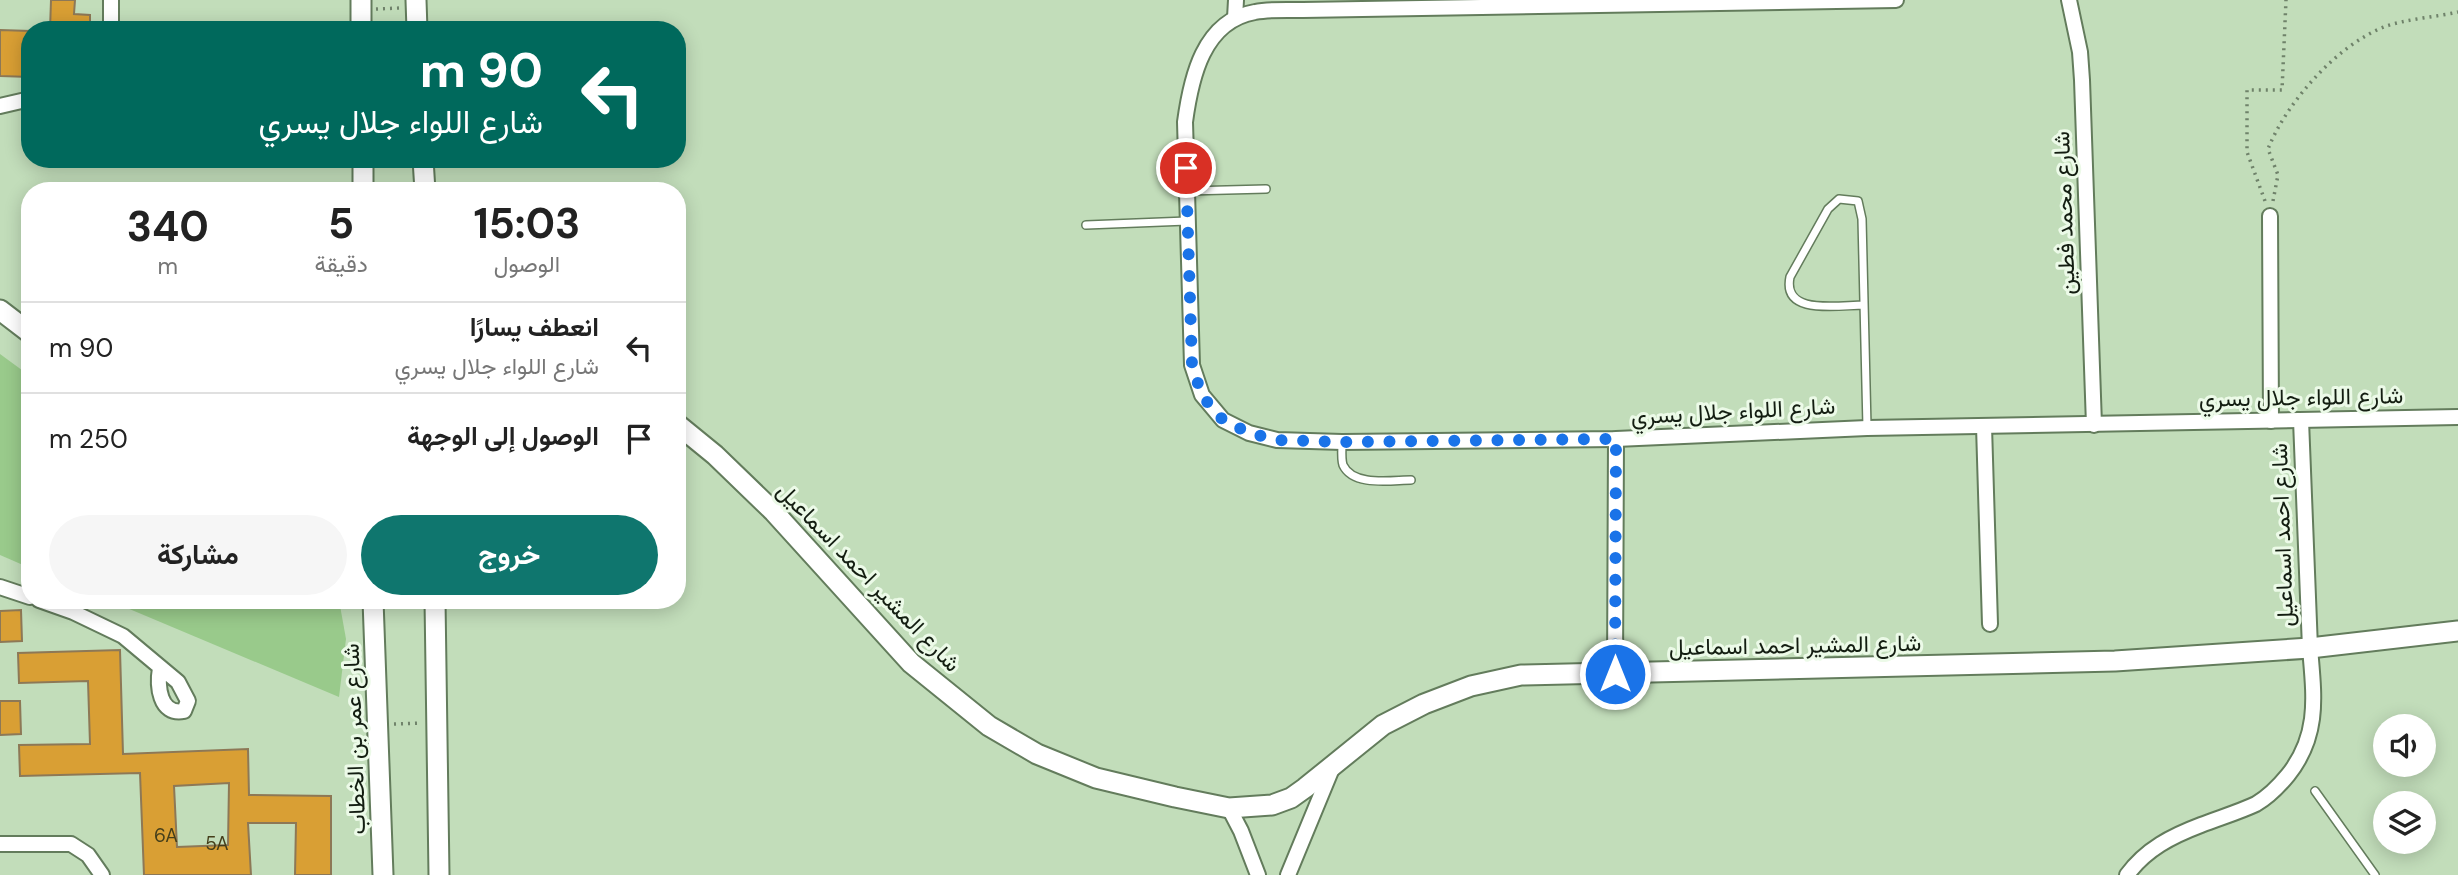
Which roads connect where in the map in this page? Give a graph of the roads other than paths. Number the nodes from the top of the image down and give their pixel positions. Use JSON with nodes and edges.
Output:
{"nodes":[{"id":1,"x":111,"y":0,"type":"edge"},
{"id":2,"x":1236,"y":0,"type":"edge"},
{"id":3,"x":1896,"y":0,"type":"edge"},
{"id":4,"x":2069,"y":0,"type":"edge"},
{"id":5,"x":1235,"y":18,"type":"junction"},
{"id":6,"x":111,"y":21,"type":"edge"},
{"id":7,"x":21,"y":101,"type":"edge"},
{"id":8,"x":0,"y":106,"type":"edge"},
{"id":9,"x":1266,"y":189,"type":"dead end"},
{"id":10,"x":1187,"y":191,"type":"junction"},
{"id":11,"x":2270,"y":216,"type":"road end"},
{"id":12,"x":1188,"y":221,"type":"junction"},
{"id":13,"x":1086,"y":225,"type":"dead end"},
{"id":14,"x":1864,"y":305,"type":"junction"},
{"id":15,"x":0,"y":310,"type":"edge"},
{"id":16,"x":21,"y":326,"type":"edge"},
{"id":17,"x":2458,"y":417,"type":"edge"},
{"id":18,"x":2301,"y":420,"type":"junction"},
{"id":19,"x":2271,"y":421,"type":"junction"},
{"id":20,"x":2094,"y":425,"type":"junction"},
{"id":21,"x":1984,"y":426,"type":"junction"},
{"id":22,"x":1867,"y":428,"type":"junction"},
{"id":23,"x":686,"y":431,"type":"edge"},
{"id":24,"x":1616,"y":439,"type":"junction"},
{"id":25,"x":1342,"y":442,"type":"junction"},
{"id":26,"x":1411,"y":480,"type":"dead end"},
{"id":27,"x":0,"y":587,"type":"edge"},
{"id":28,"x":21,"y":594,"type":"edge"},
{"id":29,"x":64,"y":609,"type":"edge"},
{"id":30,"x":373,"y":609,"type":"edge"},
{"id":31,"x":435,"y":609,"type":"edge"},
{"id":32,"x":1990,"y":624,"type":"dead end"},
{"id":33,"x":2458,"y":631,"type":"edge"},
{"id":34,"x":2309,"y":648,"type":"junction"},
{"id":35,"x":160,"y":668,"type":"dead end"},
{"id":36,"x":1615,"y":674,"type":"junction"},
{"id":37,"x":1333,"y":766,"type":"junction"},
{"id":38,"x":2315,"y":791,"type":"dead end"},
{"id":39,"x":1229,"y":808,"type":"junction"},
{"id":40,"x":0,"y":844,"type":"edge"},
{"id":41,"x":102,"y":875,"type":"edge"},
{"id":42,"x":383,"y":875,"type":"edge"},
{"id":43,"x":439,"y":875,"type":"edge"},
{"id":44,"x":1258,"y":875,"type":"edge"},
{"id":45,"x":1288,"y":875,"type":"edge"},
{"id":46,"x":2127,"y":875,"type":"edge"},
{"id":47,"x":2375,"y":875,"type":"edge"}],
"edges":[{"from":1,"to":6,"type":"street"},
{"from":2,"to":5,"type":"street"},
{"from":3,"to":5,"type":"street"},
{"from":4,"to":20,"type":"street","name":"شارع محمد فطين"},
{"from":5,"to":10,"type":"street","name":"شارع اللواء جلال يسري"},
{"from":7,"to":8,"type":"street"},
{"from":9,"to":10,"type":"lane"},
{"from":10,"to":12,"type":"street","name":"شارع اللواء جلال يسري"},
{"from":11,"to":19,"type":"street"},
{"from":12,"to":13,"type":"lane"},
{"from":12,"to":25,"type":"street","name":"شارع اللواء جلال يسري"},
{"from":14,"to":14,"type":"lane"},
{"from":14,"to":22,"type":"lane"},
{"from":15,"to":16,"type":"street"},
{"from":17,"to":18,"type":"street","name":"شارع اللواء جلال يسري"},
{"from":18,"to":19,"type":"street","name":"شارع اللواء جلال يسري"},
{"from":18,"to":34,"type":"street","name":"شارع احمد اسماعيل"},
{"from":19,"to":20,"type":"street","name":"شارع اللواء جلال يسري"},
{"from":20,"to":21,"type":"street","name":"شارع اللواء جلال يسري"},
{"from":21,"to":22,"type":"street","name":"شارع اللواء جلال يسري"},
{"from":21,"to":32,"type":"street"},
{"from":22,"to":24,"type":"street","name":"شارع اللواء جلال يسري"},
{"from":23,"to":39,"type":"street","name":"شارع المشير احمد اسماعيل"},
{"from":24,"to":25,"type":"street","name":"شارع اللواء جلال يسري"},
{"from":24,"to":36,"type":"street"},
{"from":25,"to":26,"type":"lane"},
{"from":27,"to":28,"type":"street"},
{"from":29,"to":35,"type":"street"},
{"from":30,"to":42,"type":"street","name":"شارع عمر بن الخطاب"},
{"from":31,"to":43,"type":"street"},
{"from":33,"to":34,"type":"street","name":"شارع المشير احمد اسماعيل"},
{"from":34,"to":36,"type":"street","name":"شارع المشير احمد اسماعيل"},
{"from":34,"to":46,"type":"street","name":"شارع احمد اسماعيل"},
{"from":36,"to":37,"type":"street","name":"شارع المشير احمد اسماعيل"},
{"from":37,"to":39,"type":"street","name":"شارع المشير احمد اسماعيل"},
{"from":37,"to":45,"type":"street"},
{"from":38,"to":47,"type":"lane"},
{"from":39,"to":44,"type":"street"},
{"from":40,"to":41,"type":"street"}]}
